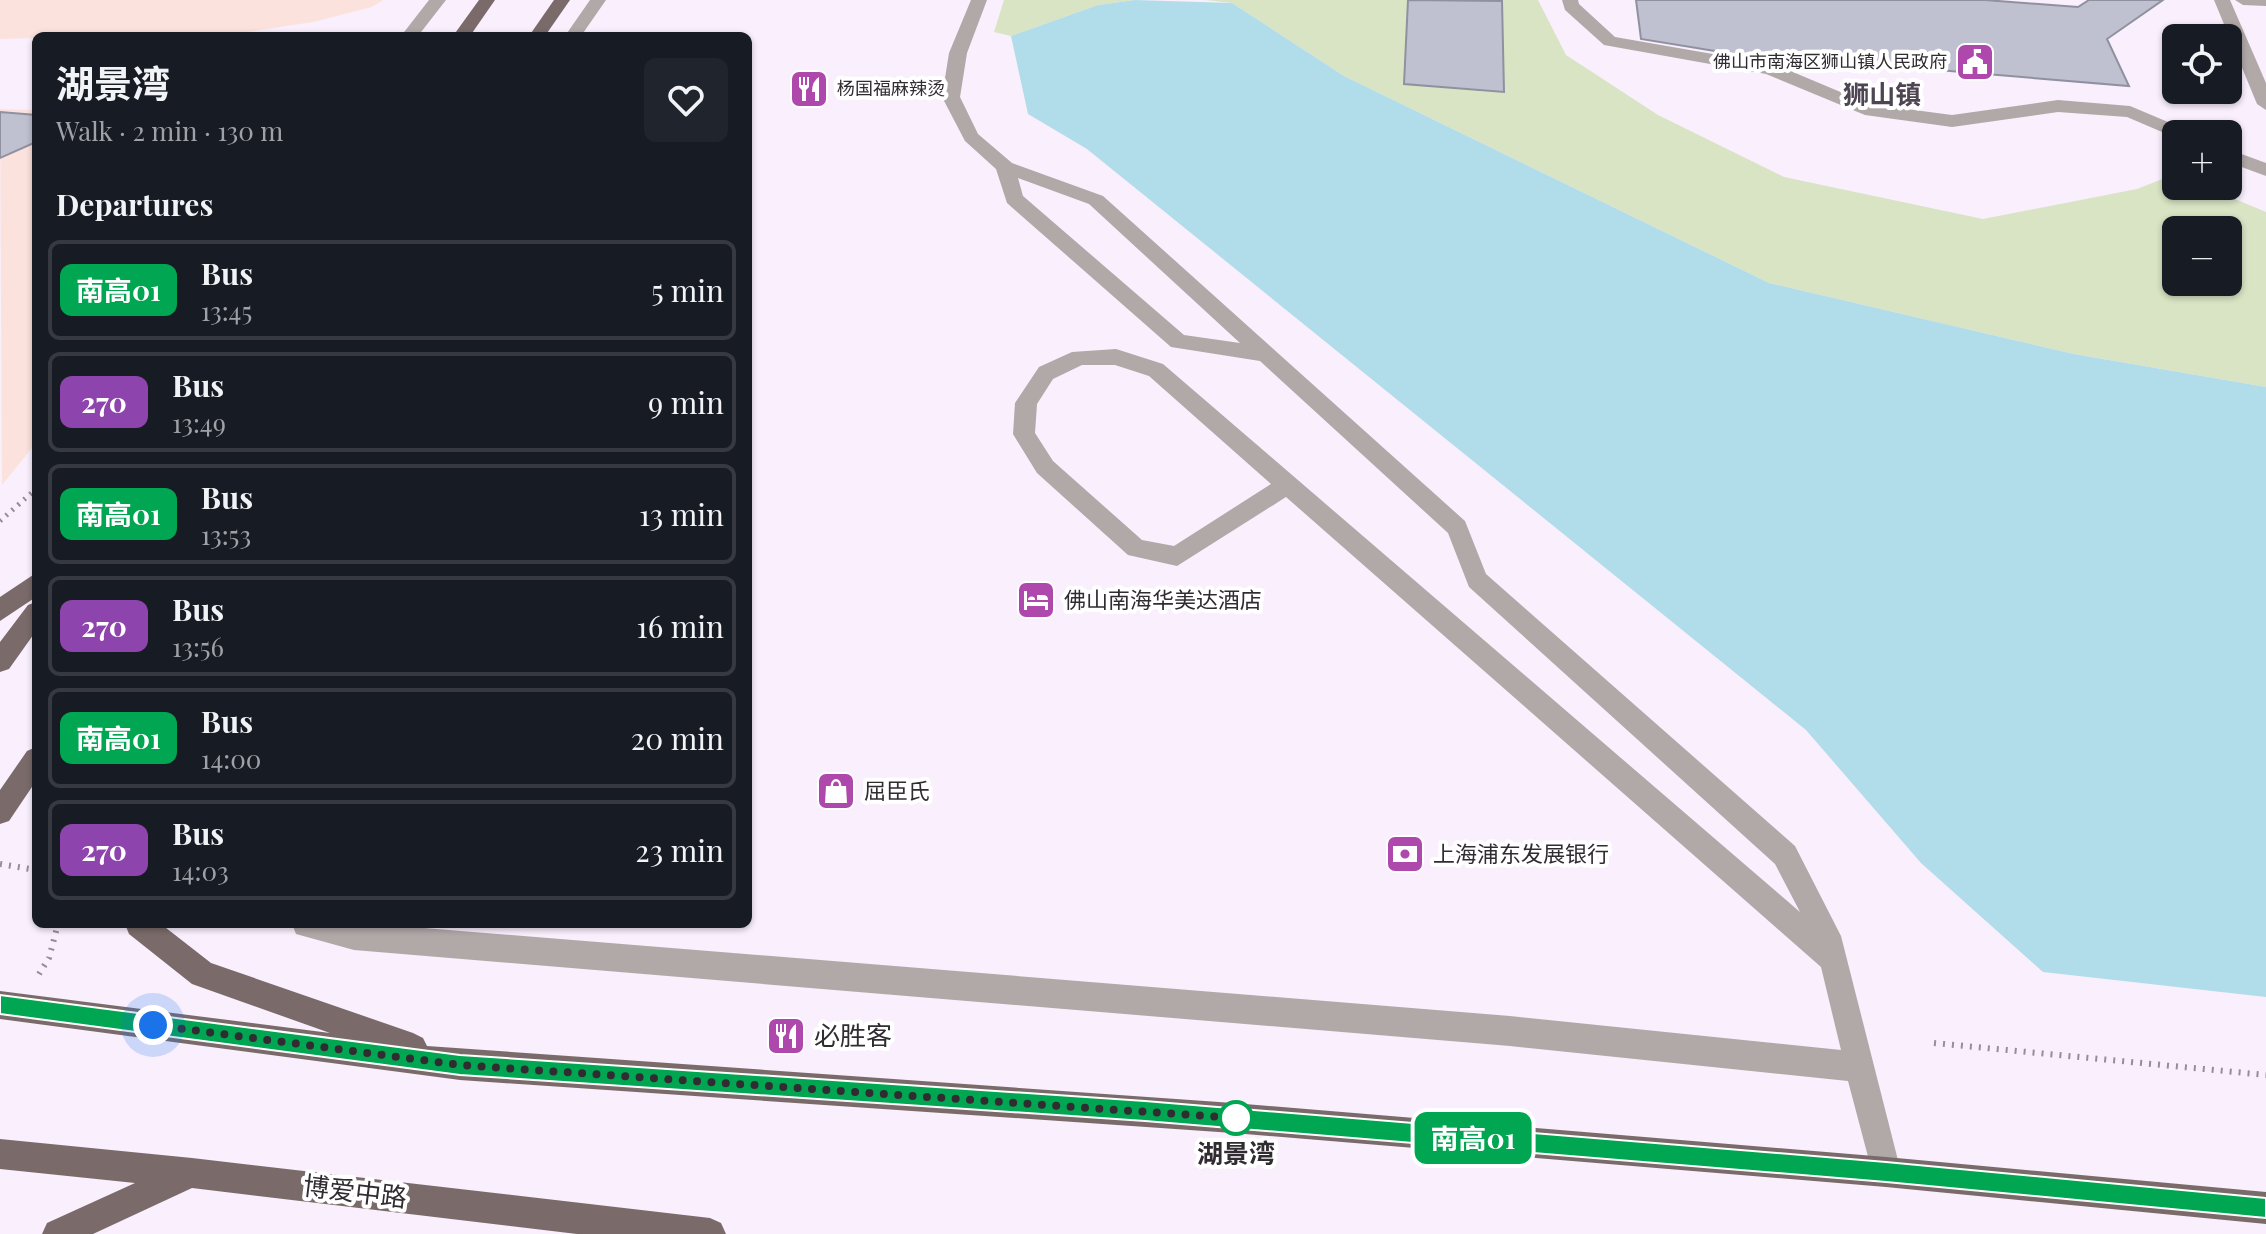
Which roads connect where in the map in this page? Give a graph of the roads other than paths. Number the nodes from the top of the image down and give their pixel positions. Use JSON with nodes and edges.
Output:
{"nodes":[{"id":1,"x":438,"y":0,"type":"edge"},
{"id":2,"x":487,"y":0,"type":"edge"},
{"id":3,"x":562,"y":0,"type":"edge"},
{"id":4,"x":598,"y":0,"type":"edge"},
{"id":5,"x":979,"y":0,"type":"edge"},
{"id":6,"x":1570,"y":0,"type":"edge"},
{"id":7,"x":2222,"y":0,"type":"edge"},
{"id":8,"x":2243,"y":0,"type":"edge"},
{"id":9,"x":2266,"y":1,"type":"edge"},
{"id":10,"x":412,"y":32,"type":"edge"},
{"id":11,"x":464,"y":32,"type":"edge"},
{"id":12,"x":540,"y":32,"type":"edge"},
{"id":13,"x":576,"y":32,"type":"edge"},
{"id":14,"x":2266,"y":104,"type":"edge"},
{"id":15,"x":2162,"y":126,"type":"edge"},
{"id":16,"x":2242,"y":161,"type":"edge"},
{"id":17,"x":1005,"y":167,"type":"junction"},
{"id":18,"x":2266,"y":170,"type":"edge"},
{"id":19,"x":1266,"y":354,"type":"junction"},
{"id":20,"x":1287,"y":485,"type":"junction"},
{"id":21,"x":32,"y":586,"type":"edge"},
{"id":22,"x":0,"y":611,"type":"edge"},
{"id":23,"x":32,"y":617,"type":"edge"},
{"id":24,"x":0,"y":661,"type":"edge"},
{"id":25,"x":32,"y":765,"type":"edge"},
{"id":26,"x":0,"y":812,"type":"edge"},
{"id":27,"x":144,"y":928,"type":"edge"},
{"id":28,"x":324,"y":928,"type":"edge"},
{"id":29,"x":1833,"y":960,"type":"junction"},
{"id":30,"x":0,"y":1005,"type":"edge"},
{"id":31,"x":460,"y":1065,"type":"junction"},
{"id":32,"x":1860,"y":1067,"type":"junction"},
{"id":33,"x":0,"y":1154,"type":"edge"},
{"id":34,"x":1886,"y":1172,"type":"junction"},
{"id":35,"x":192,"y":1173,"type":"junction"},
{"id":36,"x":2266,"y":1208,"type":"edge"},
{"id":37,"x":58,"y":1234,"type":"edge"},
{"id":38,"x":710,"y":1234,"type":"edge"}],
"edges":[{"from":1,"to":10,"type":"lane"},
{"from":2,"to":11,"type":"main road"},
{"from":3,"to":12,"type":"main road"},
{"from":4,"to":13,"type":"lane"},
{"from":5,"to":17,"type":"lane"},
{"from":6,"to":15,"type":"lane"},
{"from":7,"to":14,"type":"lane"},
{"from":8,"to":9,"type":"lane"},
{"from":16,"to":18,"type":"lane"},
{"from":17,"to":19,"type":"lane"},
{"from":17,"to":19,"type":"lane"},
{"from":19,"to":29,"type":"lane"},
{"from":20,"to":20,"type":"lane"},
{"from":20,"to":29,"type":"lane"},
{"from":21,"to":22,"type":"main road"},
{"from":23,"to":24,"type":"main road"},
{"from":25,"to":26,"type":"main road"},
{"from":27,"to":31,"type":"main road"},
{"from":28,"to":32,"type":"lane"},
{"from":29,"to":32,"type":"lane"},
{"from":30,"to":31,"type":"main road"},
{"from":31,"to":34,"type":"main road"},
{"from":32,"to":34,"type":"lane"},
{"from":33,"to":35,"type":"main road","name":"博爱中路"},
{"from":34,"to":36,"type":"main road"},
{"from":35,"to":37,"type":"main road"},
{"from":35,"to":38,"type":"main road","name":"博爱中路"}]}
